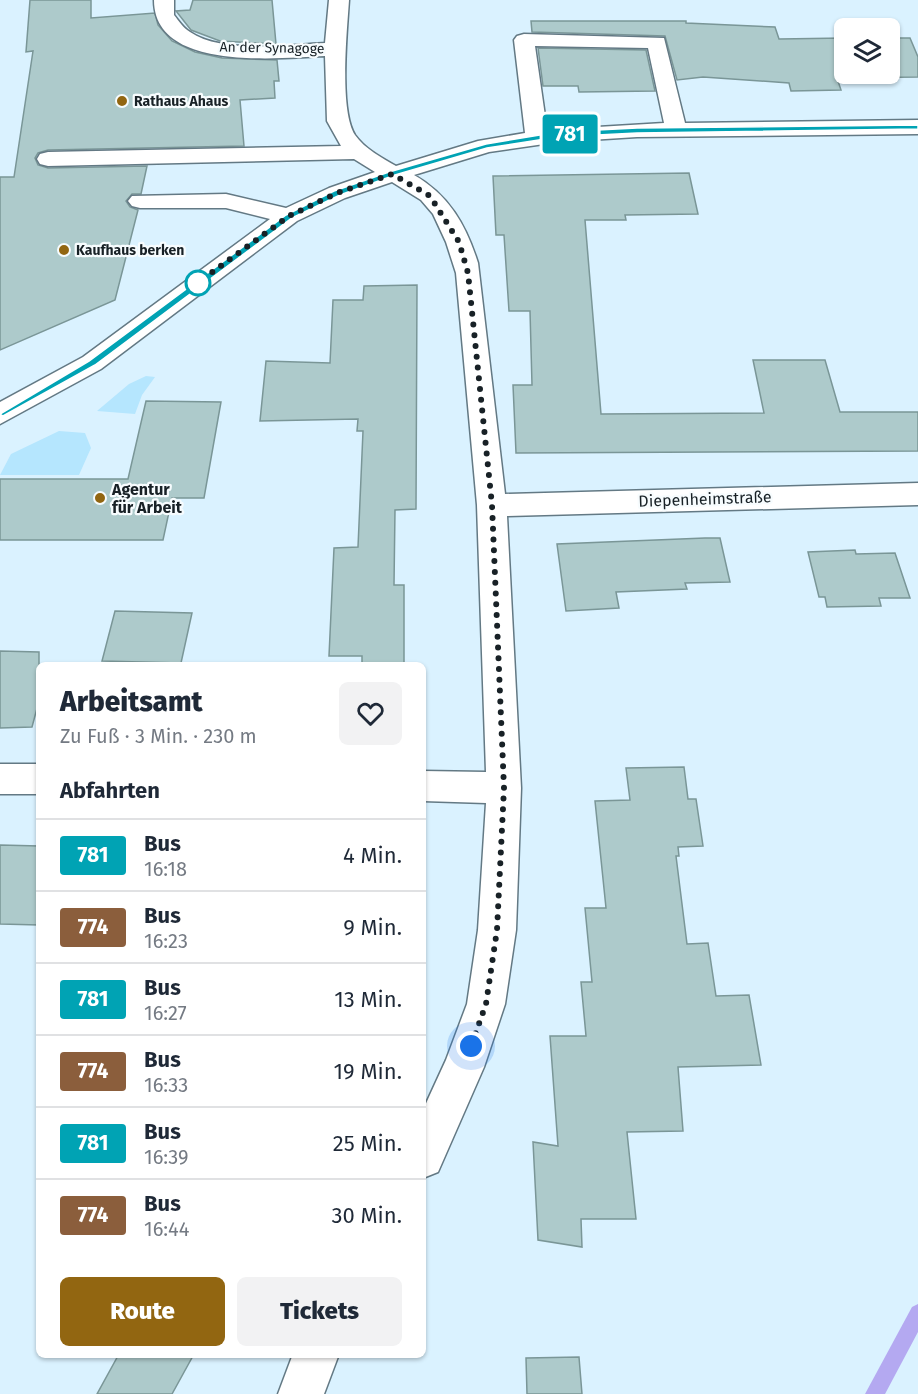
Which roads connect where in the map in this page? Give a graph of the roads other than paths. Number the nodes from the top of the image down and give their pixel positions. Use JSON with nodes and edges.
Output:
{"nodes":[{"id":1,"x":164,"y":0,"type":"edge"},
{"id":2,"x":339,"y":0,"type":"edge"},
{"id":3,"x":335,"y":49,"type":"junction"},
{"id":4,"x":918,"y":127,"type":"edge"},
{"id":5,"x":676,"y":130,"type":"junction"},
{"id":6,"x":537,"y":138,"type":"junction"},
{"id":7,"x":358,"y":152,"type":"junction"},
{"id":8,"x":48,"y":159,"type":"dead end"},
{"id":9,"x":392,"y":174,"type":"junction"},
{"id":10,"x":140,"y":201,"type":"dead end"},
{"id":11,"x":289,"y":216,"type":"junction"},
{"id":12,"x":0,"y":414,"type":"edge"},
{"id":13,"x":918,"y":494,"type":"edge"},
{"id":14,"x":492,"y":505,"type":"junction"},
{"id":15,"x":0,"y":779,"type":"edge"},
{"id":16,"x":36,"y":779,"type":"edge"},
{"id":17,"x":426,"y":786,"type":"edge"},
{"id":18,"x":504,"y":788,"type":"junction"},
{"id":19,"x":426,"y":1150,"type":"edge"},
{"id":20,"x":314,"y":1358,"type":"edge"},
{"id":21,"x":301,"y":1394,"type":"edge"}],
"edges":[{"from":1,"to":3,"type":"street","name":"An der Synagoge"},
{"from":2,"to":3,"type":"street"},
{"from":3,"to":7,"type":"street"},
{"from":4,"to":5,"type":"street"},
{"from":5,"to":6,"type":"street"},
{"from":5,"to":6,"type":"street"},
{"from":6,"to":9,"type":"street"},
{"from":7,"to":8,"type":"street"},
{"from":7,"to":9,"type":"street"},
{"from":9,"to":11,"type":"street"},
{"from":9,"to":14,"type":"street"},
{"from":10,"to":11,"type":"street"},
{"from":11,"to":12,"type":"street"},
{"from":13,"to":14,"type":"street","name":"Diepenheimstraße"},
{"from":14,"to":18,"type":"street"},
{"from":15,"to":16,"type":"street"},
{"from":17,"to":18,"type":"street"},
{"from":18,"to":19,"type":"street"},
{"from":20,"to":21,"type":"street"}]}
